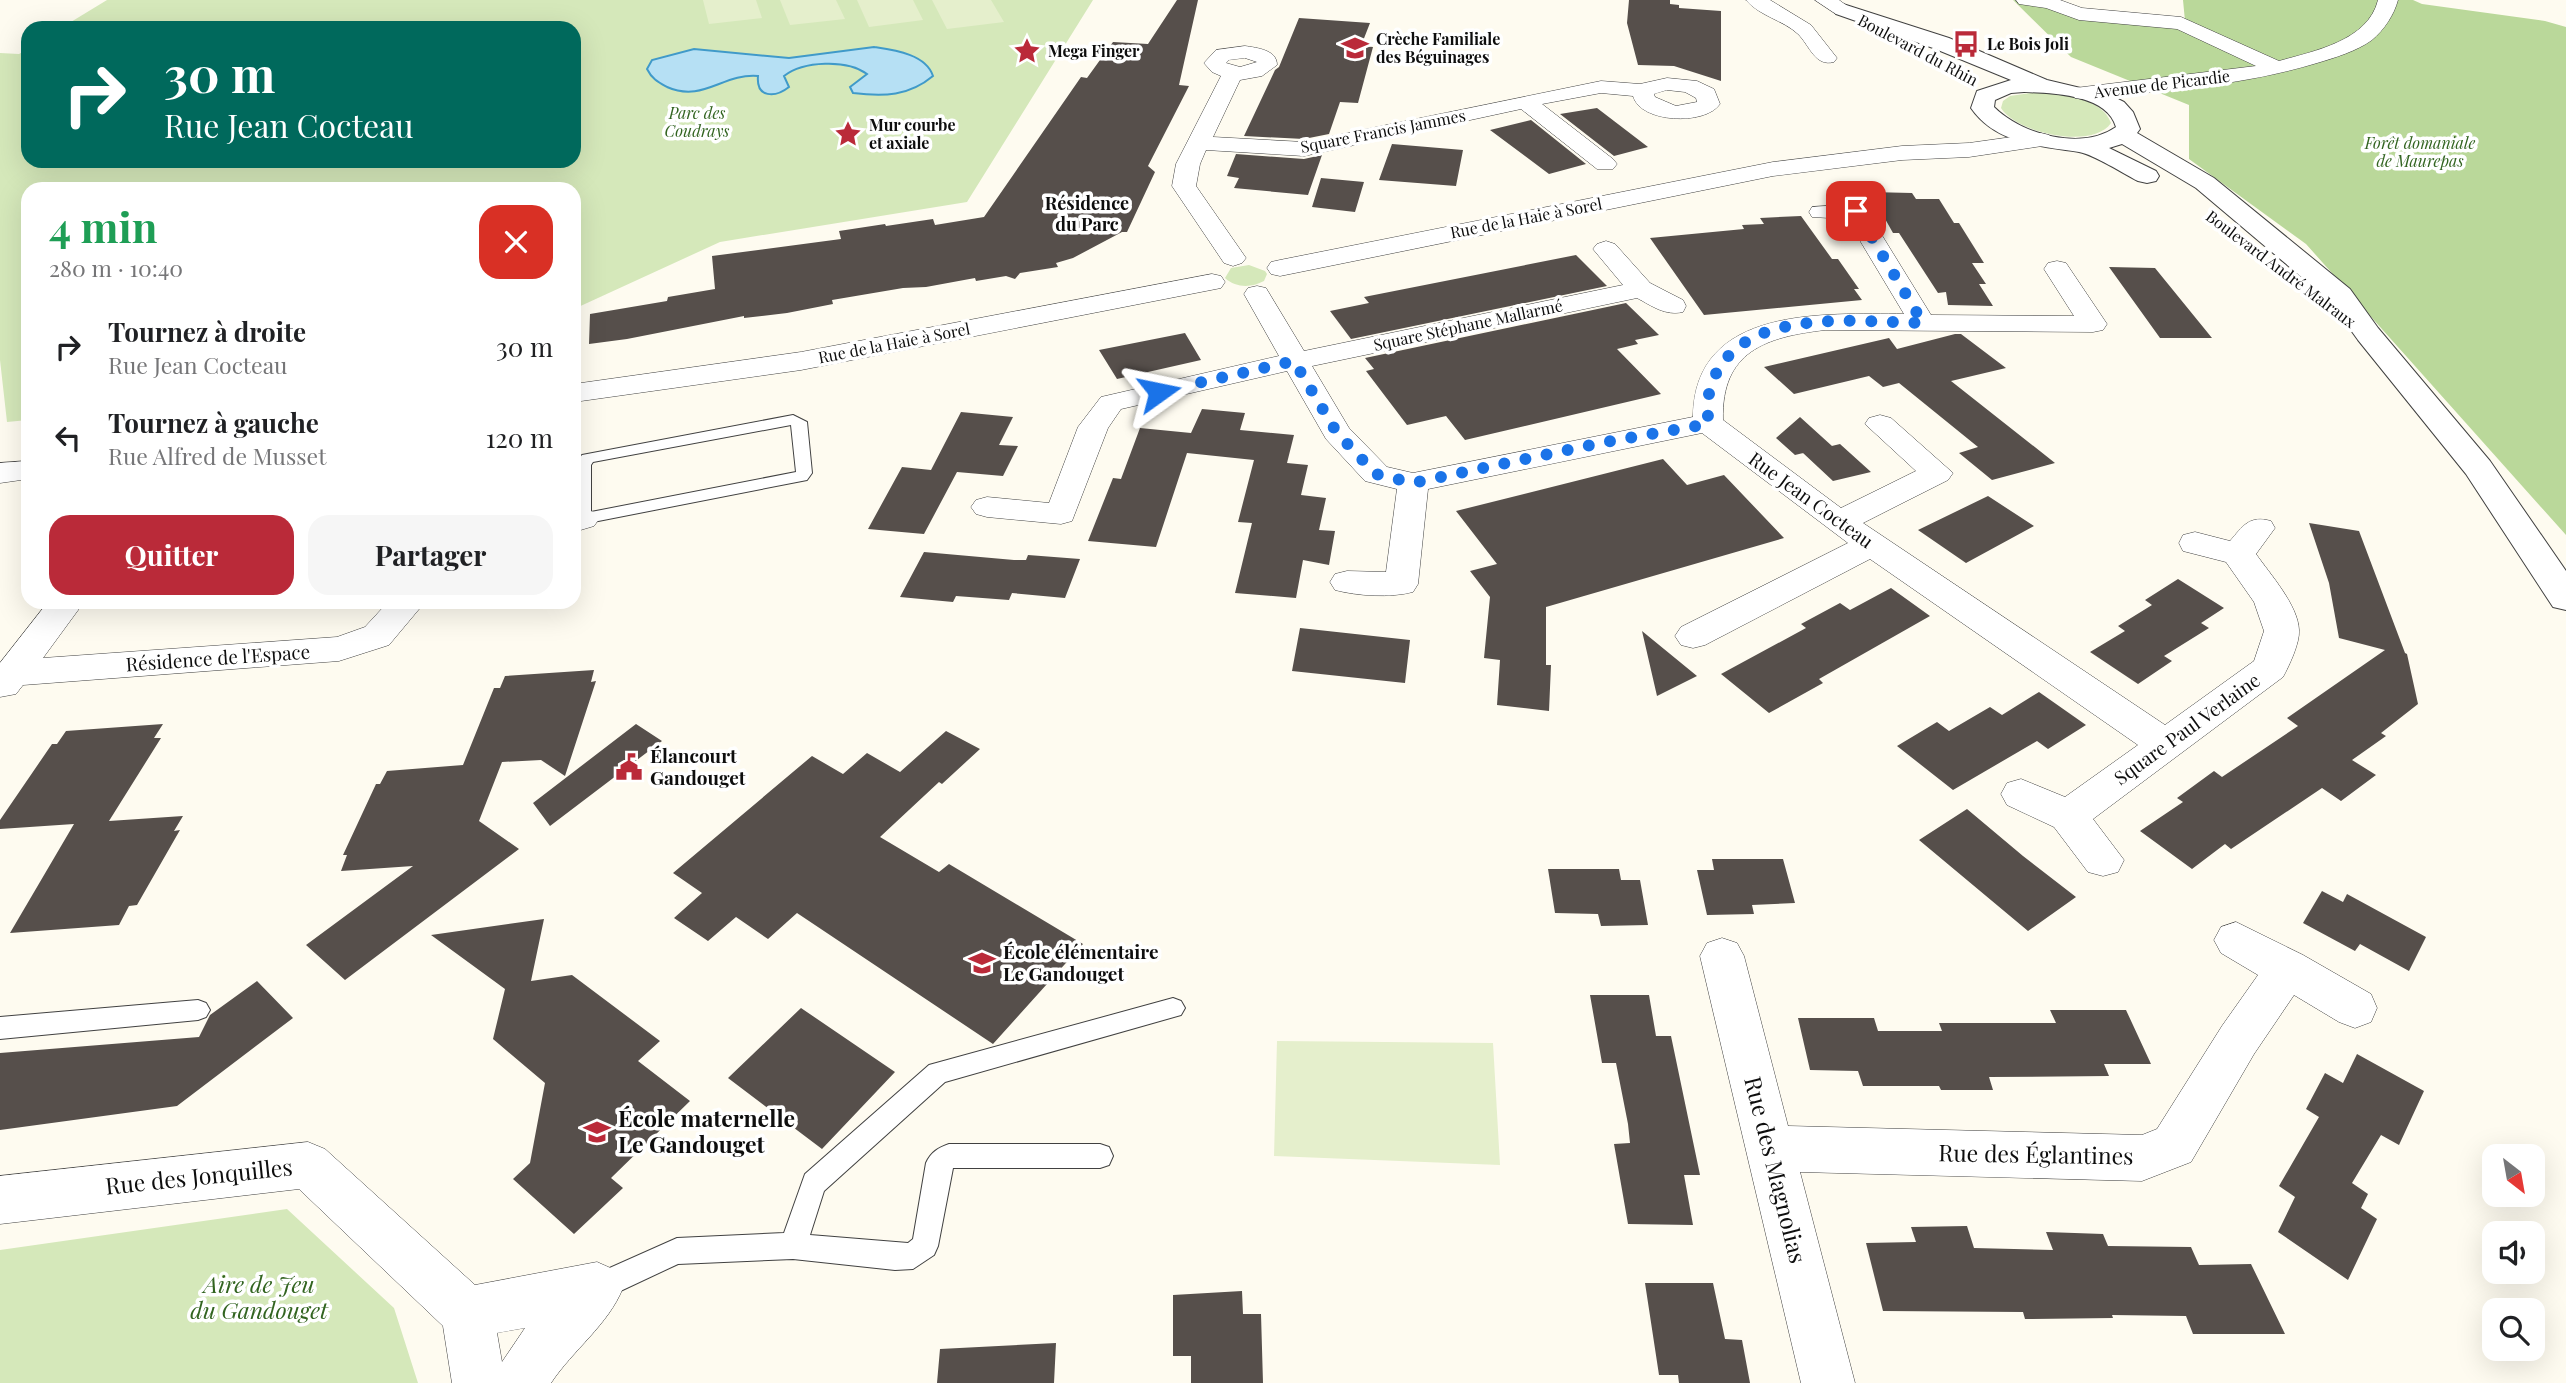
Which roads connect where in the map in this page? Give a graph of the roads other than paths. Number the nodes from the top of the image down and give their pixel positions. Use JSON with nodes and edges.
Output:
{"nodes":[{"id":1,"x":1756,"y":0,"type":"edge"},
{"id":2,"x":2026,"y":0,"type":"edge"},
{"id":3,"x":2388,"y":0,"type":"edge"},
{"id":4,"x":1834,"y":5,"type":"edge"},
{"id":5,"x":1828,"y":58,"type":"dead end"},
{"id":6,"x":2277,"y":68,"type":"junction"},
{"id":7,"x":1233,"y":73,"type":"dead end"},
{"id":8,"x":2242,"y":75,"type":"junction"},
{"id":9,"x":2044,"y":86,"type":"junction"},
{"id":10,"x":1992,"y":91,"type":"junction"},
{"id":11,"x":1643,"y":92,"type":"dead end"},
{"id":12,"x":2083,"y":93,"type":"junction"},
{"id":13,"x":1525,"y":101,"type":"junction"},
{"id":14,"x":1986,"y":115,"type":"junction"},
{"id":15,"x":2137,"y":119,"type":"junction"},
{"id":16,"x":2041,"y":140,"type":"junction"},
{"id":17,"x":1199,"y":143,"type":"junction"},
{"id":18,"x":2083,"y":144,"type":"junction"},
{"id":19,"x":1605,"y":164,"type":"dead end"},
{"id":20,"x":1773,"y":169,"type":"junction"},
{"id":21,"x":1821,"y":212,"type":"dead end"},
{"id":22,"x":1605,"y":249,"type":"dead end"},
{"id":23,"x":1233,"y":258,"type":"junction"},
{"id":24,"x":1280,"y":268,"type":"junction"},
{"id":25,"x":2057,"y":270,"type":"dead end"},
{"id":26,"x":1212,"y":282,"type":"junction"},
{"id":27,"x":1641,"y":289,"type":"junction"},
{"id":28,"x":1257,"y":294,"type":"junction"},
{"id":29,"x":1672,"y":306,"type":"dead end"},
{"id":30,"x":1923,"y":323,"type":"junction"},
{"id":31,"x":2368,"y":334,"type":"junction"},
{"id":32,"x":1294,"y":361,"type":"junction"},
{"id":33,"x":581,"y":392,"type":"edge"},
{"id":34,"x":1708,"y":424,"type":"junction"},
{"id":35,"x":1880,"y":424,"type":"dead end"},
{"id":36,"x":21,"y":456,"type":"edge"},
{"id":37,"x":0,"y":458,"type":"edge"},
{"id":38,"x":21,"y":471,"type":"edge"},
{"id":39,"x":0,"y":473,"type":"edge"},
{"id":40,"x":1413,"y":483,"type":"junction"},
{"id":41,"x":581,"y":486,"type":"edge"},
{"id":42,"x":986,"y":508,"type":"dead end"},
{"id":43,"x":581,"y":519,"type":"edge"},
{"id":44,"x":1839,"y":522,"type":"junction"},
{"id":45,"x":2195,"y":543,"type":"dead end"},
{"id":46,"x":1872,"y":544,"type":"junction"},
{"id":47,"x":1347,"y":582,"type":"dead end"},
{"id":48,"x":2566,"y":598,"type":"edge"},
{"id":49,"x":62,"y":609,"type":"edge"},
{"id":50,"x":402,"y":609,"type":"edge"},
{"id":51,"x":1693,"y":636,"type":"dead end"},
{"id":52,"x":6,"y":681,"type":"edge"},
{"id":53,"x":2165,"y":744,"type":"junction"},
{"id":54,"x":2021,"y":794,"type":"dead end"},
{"id":55,"x":2068,"y":816,"type":"junction"},
{"id":56,"x":2103,"y":860,"type":"dead end"},
{"id":57,"x":2236,"y":940,"type":"dead end"},
{"id":58,"x":1722,"y":956,"type":"dead end"},
{"id":59,"x":2288,"y":968,"type":"junction"},
{"id":60,"x":1173,"y":1008,"type":"dead end"},
{"id":61,"x":2354,"y":1008,"type":"dead end"},
{"id":62,"x":198,"y":1010,"type":"dead end"},
{"id":63,"x":0,"y":1028,"type":"edge"},
{"id":64,"x":1770,"y":1148,"type":"junction"},
{"id":65,"x":1100,"y":1156,"type":"dead end"},
{"id":66,"x":0,"y":1200,"type":"edge"},
{"id":67,"x":793,"y":1247,"type":"junction"},
{"id":68,"x":597,"y":1288,"type":"junction"},
{"id":69,"x":467,"y":1313,"type":"junction"},
{"id":70,"x":479,"y":1383,"type":"edge"},
{"id":71,"x":520,"y":1383,"type":"edge"},
{"id":72,"x":1828,"y":1383,"type":"edge"}],
"edges":[{"from":1,"to":5,"type":"street"},
{"from":2,"to":6,"type":"street"},
{"from":3,"to":6,"type":"street","name":"Avenue de Picardie"},
{"from":4,"to":9,"type":"street","name":"Boulevard du Rhin"},
{"from":4,"to":10,"type":"street","name":"Boulevard du Rhin"},
{"from":6,"to":8,"type":"street","name":"Avenue de Picardie"},
{"from":7,"to":17,"type":"street"},
{"from":8,"to":12,"type":"street","name":"Avenue de Picardie"},
{"from":8,"to":15,"type":"street","name":"Avenue de Picardie"},
{"from":9,"to":10,"type":"street"},
{"from":9,"to":12,"type":"street","name":"Boulevard André Malraux"},
{"from":10,"to":14,"type":"street"},
{"from":11,"to":13,"type":"street","name":"Square Francis Jammes"},
{"from":12,"to":15,"type":"street","name":"Boulevard André Malraux"},
{"from":13,"to":17,"type":"street","name":"Square Francis Jammes"},
{"from":13,"to":19,"type":"street"},
{"from":14,"to":16,"type":"street"},
{"from":14,"to":20,"type":"street","name":"Rue de la Haie à Sorel"},
{"from":15,"to":18,"type":"street"},
{"from":15,"to":31,"type":"street","name":"Boulevard André Malraux"},
{"from":16,"to":18,"type":"street"},
{"from":16,"to":20,"type":"street","name":"Rue de la Haie à Sorel"},
{"from":17,"to":23,"type":"street"},
{"from":18,"to":31,"type":"street","name":"Boulevard André Malraux"},
{"from":20,"to":24,"type":"street","name":"Rue de la Haie à Sorel"},
{"from":21,"to":30,"type":"street"},
{"from":22,"to":27,"type":"street"},
{"from":23,"to":24,"type":"street"},
{"from":23,"to":26,"type":"street"},
{"from":24,"to":28,"type":"street"},
{"from":25,"to":30,"type":"street"},
{"from":26,"to":28,"type":"street"},
{"from":26,"to":33,"type":"street","name":"Rue de la Haie à Sorel"},
{"from":27,"to":29,"type":"street"},
{"from":27,"to":32,"type":"street","name":"Square Stéphane Mallarmé"},
{"from":28,"to":32,"type":"street"},
{"from":30,"to":34,"type":"street"},
{"from":31,"to":48,"type":"street","name":"Boulevard André Malraux"},
{"from":32,"to":40,"type":"street"},
{"from":32,"to":42,"type":"street","name":"Square Stéphane Mallarmé"},
{"from":34,"to":40,"type":"street"},
{"from":34,"to":44,"type":"street","name":"Rue Jean Cocteau"},
{"from":35,"to":44,"type":"street"},
{"from":36,"to":37,"type":"street"},
{"from":38,"to":39,"type":"street"},
{"from":40,"to":47,"type":"street"},
{"from":41,"to":43,"type":"lane"},
{"from":44,"to":46,"type":"street","name":"Rue Jean Cocteau"},
{"from":45,"to":53,"type":"street","name":"Square Paul Verlaine"},
{"from":46,"to":51,"type":"street"},
{"from":46,"to":53,"type":"street","name":"Rue Jean Cocteau"},
{"from":49,"to":52,"type":"street"},
{"from":50,"to":52,"type":"street","name":"Résidence de l'Espace"},
{"from":53,"to":55,"type":"street","name":"Square Paul Verlaine"},
{"from":54,"to":55,"type":"street"},
{"from":55,"to":56,"type":"street"},
{"from":57,"to":59,"type":"street"},
{"from":58,"to":64,"type":"street","name":"Rue des Magnolias"},
{"from":59,"to":61,"type":"street"},
{"from":59,"to":64,"type":"street","name":"Rue des Églantines"},
{"from":60,"to":67,"type":"lane"},
{"from":62,"to":63,"type":"lane"},
{"from":64,"to":72,"type":"street","name":"Rue des Magnolias"},
{"from":65,"to":67,"type":"lane"},
{"from":66,"to":69,"type":"street","name":"Rue des Jonquilles"},
{"from":67,"to":68,"type":"lane"},
{"from":68,"to":69,"type":"street"},
{"from":68,"to":71,"type":"street"},
{"from":69,"to":70,"type":"street"}]}
